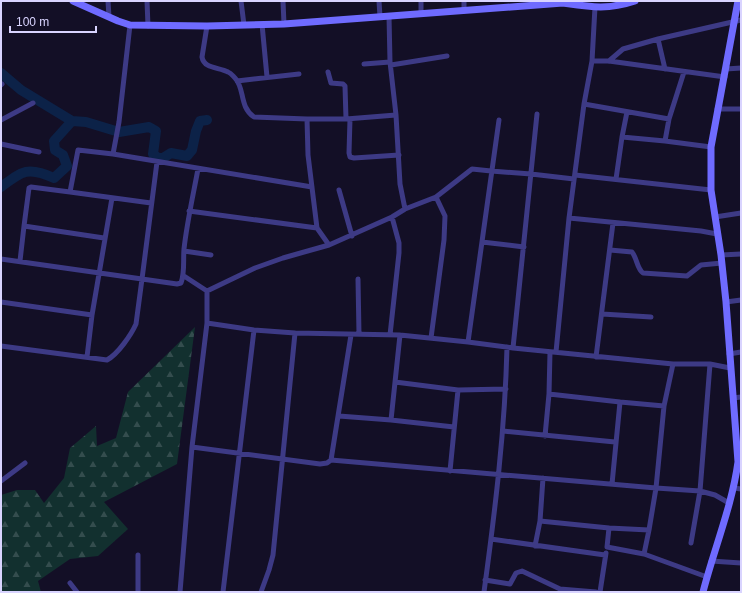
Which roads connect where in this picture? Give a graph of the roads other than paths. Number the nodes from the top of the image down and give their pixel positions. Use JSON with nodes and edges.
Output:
{"nodes":[{"id":1,"x":73,"y":1,"type":"edge"},
{"id":2,"x":108,"y":1,"type":"edge"},
{"id":3,"x":147,"y":1,"type":"edge"},
{"id":4,"x":241,"y":1,"type":"edge"},
{"id":5,"x":283,"y":1,"type":"edge"},
{"id":6,"x":378,"y":1,"type":"edge"},
{"id":7,"x":421,"y":1,"type":"edge"},
{"id":8,"x":464,"y":1,"type":"edge"},
{"id":9,"x":635,"y":1,"type":"edge"},
{"id":10,"x":738,"y":1,"type":"edge"},
{"id":11,"x":563,"y":2,"type":"edge"},
{"id":12,"x":596,"y":7,"type":"junction"},
{"id":13,"x":464,"y":10,"type":"junction"},
{"id":14,"x":421,"y":13,"type":"junction"},
{"id":15,"x":389,"y":16,"type":"junction"},
{"id":16,"x":109,"y":17,"type":"junction"},
{"id":17,"x":380,"y":17,"type":"junction"},
{"id":18,"x":738,"y":20,"type":"edge"},
{"id":19,"x":262,"y":24,"type":"junction"},
{"id":20,"x":284,"y":24,"type":"junction"},
{"id":21,"x":130,"y":25,"type":"junction"},
{"id":22,"x":244,"y":25,"type":"junction"},
{"id":23,"x":148,"y":26,"type":"junction"},
{"id":24,"x":207,"y":26,"type":"junction"},
{"id":25,"x":658,"y":39,"type":"junction"},
{"id":26,"x":447,"y":56,"type":"dead end"},
{"id":27,"x":592,"y":61,"type":"junction"},
{"id":28,"x":609,"y":61,"type":"junction"},
{"id":29,"x":390,"y":63,"type":"junction"},
{"id":30,"x":364,"y":64,"type":"dead end"},
{"id":31,"x":741,"y":68,"type":"edge"},
{"id":32,"x":665,"y":69,"type":"junction"},
{"id":33,"x":328,"y":72,"type":"dead end"},
{"id":34,"x":684,"y":72,"type":"junction"},
{"id":35,"x":725,"y":73,"type":"junction"},
{"id":36,"x":299,"y":74,"type":"dead end"},
{"id":37,"x":267,"y":77,"type":"junction"},
{"id":38,"x":238,"y":80,"type":"junction"},
{"id":39,"x":33,"y":103,"type":"dead end"},
{"id":40,"x":584,"y":104,"type":"junction"},
{"id":41,"x":717,"y":109,"type":"junction"},
{"id":42,"x":741,"y":110,"type":"edge"},
{"id":43,"x":627,"y":112,"type":"junction"},
{"id":44,"x":538,"y":114,"type":"dead end"},
{"id":45,"x":396,"y":115,"type":"junction"},
{"id":46,"x":308,"y":118,"type":"junction"},
{"id":47,"x":348,"y":119,"type":"junction"},
{"id":48,"x":669,"y":119,"type":"junction"},
{"id":49,"x":1,"y":120,"type":"edge"},
{"id":50,"x":498,"y":120,"type":"dead end"},
{"id":51,"x":622,"y":137,"type":"junction"},
{"id":52,"x":665,"y":142,"type":"junction"},
{"id":53,"x":1,"y":144,"type":"edge"},
{"id":54,"x":711,"y":147,"type":"junction"},
{"id":55,"x":39,"y":152,"type":"dead end"},
{"id":56,"x":114,"y":154,"type":"junction"},
{"id":57,"x":399,"y":155,"type":"junction"},
{"id":58,"x":157,"y":162,"type":"junction"},
{"id":59,"x":198,"y":169,"type":"junction"},
{"id":60,"x":491,"y":172,"type":"junction"},
{"id":61,"x":531,"y":174,"type":"junction"},
{"id":62,"x":574,"y":177,"type":"junction"},
{"id":63,"x":616,"y":179,"type":"junction"},
{"id":64,"x":312,"y":187,"type":"junction"},
{"id":65,"x":339,"y":190,"type":"dead end"},
{"id":66,"x":712,"y":190,"type":"junction"},
{"id":67,"x":70,"y":192,"type":"junction"},
{"id":68,"x":436,"y":197,"type":"junction"},
{"id":69,"x":112,"y":198,"type":"junction"},
{"id":70,"x":151,"y":203,"type":"junction"},
{"id":71,"x":406,"y":210,"type":"junction"},
{"id":72,"x":189,"y":211,"type":"junction"},
{"id":73,"x":741,"y":213,"type":"edge"},
{"id":74,"x":392,"y":217,"type":"junction"},
{"id":75,"x":715,"y":217,"type":"junction"},
{"id":76,"x":569,"y":218,"type":"junction"},
{"id":77,"x":613,"y":223,"type":"junction"},
{"id":78,"x":24,"y":226,"type":"junction"},
{"id":79,"x":317,"y":228,"type":"junction"},
{"id":80,"x":717,"y":234,"type":"junction"},
{"id":81,"x":352,"y":236,"type":"junction"},
{"id":82,"x":104,"y":238,"type":"junction"},
{"id":83,"x":482,"y":242,"type":"junction"},
{"id":84,"x":329,"y":245,"type":"junction"},
{"id":85,"x":524,"y":247,"type":"junction"},
{"id":86,"x":610,"y":250,"type":"junction"},
{"id":87,"x":184,"y":251,"type":"junction"},
{"id":88,"x":741,"y":254,"type":"edge"},
{"id":89,"x":211,"y":255,"type":"dead end"},
{"id":90,"x":721,"y":255,"type":"junction"},
{"id":91,"x":1,"y":258,"type":"edge"},
{"id":92,"x":20,"y":261,"type":"junction"},
{"id":93,"x":722,"y":264,"type":"junction"},
{"id":94,"x":100,"y":272,"type":"junction"},
{"id":95,"x":184,"y":276,"type":"junction"},
{"id":96,"x":142,"y":279,"type":"junction"},
{"id":97,"x":358,"y":279,"type":"dead end"},
{"id":98,"x":207,"y":292,"type":"junction"},
{"id":99,"x":741,"y":300,"type":"edge"},
{"id":100,"x":1,"y":302,"type":"edge"},
{"id":101,"x":726,"y":302,"type":"junction"},
{"id":102,"x":602,"y":314,"type":"junction"},
{"id":103,"x":92,"y":315,"type":"junction"},
{"id":104,"x":651,"y":317,"type":"dead end"},
{"id":105,"x":207,"y":323,"type":"junction"},
{"id":106,"x":254,"y":330,"type":"junction"},
{"id":107,"x":295,"y":333,"type":"junction"},
{"id":108,"x":359,"y":334,"type":"junction"},
{"id":109,"x":352,"y":335,"type":"junction"},
{"id":110,"x":390,"y":335,"type":"junction"},
{"id":111,"x":400,"y":335,"type":"junction"},
{"id":112,"x":431,"y":338,"type":"junction"},
{"id":113,"x":468,"y":342,"type":"junction"},
{"id":114,"x":1,"y":346,"type":"edge"},
{"id":115,"x":507,"y":348,"type":"junction"},
{"id":116,"x":513,"y":348,"type":"junction"},
{"id":117,"x":550,"y":352,"type":"junction"},
{"id":118,"x":556,"y":352,"type":"junction"},
{"id":119,"x":741,"y":352,"type":"edge"},
{"id":120,"x":729,"y":354,"type":"junction"},
{"id":121,"x":87,"y":357,"type":"junction"},
{"id":122,"x":596,"y":357,"type":"junction"},
{"id":123,"x":673,"y":364,"type":"junction"},
{"id":124,"x":710,"y":364,"type":"junction"},
{"id":125,"x":730,"y":368,"type":"junction"},
{"id":126,"x":394,"y":382,"type":"junction"},
{"id":127,"x":506,"y":388,"type":"junction"},
{"id":128,"x":458,"y":390,"type":"junction"},
{"id":129,"x":549,"y":394,"type":"junction"},
{"id":130,"x":737,"y":398,"type":"edge"},
{"id":131,"x":620,"y":402,"type":"junction"},
{"id":132,"x":664,"y":406,"type":"junction"},
{"id":133,"x":339,"y":416,"type":"junction"},
{"id":134,"x":391,"y":420,"type":"junction"},
{"id":135,"x":454,"y":427,"type":"junction"},
{"id":136,"x":502,"y":431,"type":"junction"},
{"id":137,"x":545,"y":436,"type":"junction"},
{"id":138,"x":616,"y":442,"type":"junction"},
{"id":139,"x":192,"y":446,"type":"junction"},
{"id":140,"x":740,"y":453,"type":"edge"},
{"id":141,"x":240,"y":454,"type":"junction"},
{"id":142,"x":282,"y":460,"type":"junction"},
{"id":143,"x":331,"y":460,"type":"junction"},
{"id":144,"x":25,"y":463,"type":"dead end"},
{"id":145,"x":450,"y":471,"type":"junction"},
{"id":146,"x":499,"y":474,"type":"junction"},
{"id":147,"x":543,"y":478,"type":"junction"},
{"id":148,"x":1,"y":480,"type":"edge"},
{"id":149,"x":612,"y":484,"type":"junction"},
{"id":150,"x":656,"y":488,"type":"junction"},
{"id":151,"x":737,"y":488,"type":"edge"},
{"id":152,"x":700,"y":490,"type":"junction"},
{"id":153,"x":729,"y":503,"type":"junction"},
{"id":154,"x":540,"y":521,"type":"junction"},
{"id":155,"x":610,"y":528,"type":"junction"},
{"id":156,"x":649,"y":530,"type":"junction"},
{"id":157,"x":491,"y":539,"type":"junction"},
{"id":158,"x":691,"y":543,"type":"dead end"},
{"id":159,"x":535,"y":546,"type":"junction"},
{"id":160,"x":607,"y":547,"type":"junction"},
{"id":161,"x":644,"y":554,"type":"junction"},
{"id":162,"x":138,"y":555,"type":"dead end"},
{"id":163,"x":605,"y":555,"type":"junction"},
{"id":164,"x":711,"y":561,"type":"junction"},
{"id":165,"x":741,"y":563,"type":"edge"},
{"id":166,"x":707,"y":577,"type":"junction"},
{"id":167,"x":485,"y":580,"type":"junction"},
{"id":168,"x":70,"y":583,"type":"dead end"},
{"id":169,"x":77,"y":592,"type":"edge"},
{"id":170,"x":138,"y":592,"type":"edge"},
{"id":171,"x":180,"y":592,"type":"edge"},
{"id":172,"x":223,"y":592,"type":"edge"},
{"id":173,"x":261,"y":592,"type":"edge"},
{"id":174,"x":484,"y":592,"type":"edge"},
{"id":175,"x":596,"y":592,"type":"edge"},
{"id":176,"x":600,"y":592,"type":"edge"},
{"id":177,"x":703,"y":592,"type":"edge"}],
"edges":[{"from":1,"to":16,"type":"street"},
{"from":2,"to":16,"type":"street"},
{"from":3,"to":23,"type":"street"},
{"from":4,"to":22,"type":"street"},
{"from":5,"to":20,"type":"street"},
{"from":6,"to":17,"type":"street"},
{"from":7,"to":14,"type":"street"},
{"from":8,"to":13,"type":"street"},
{"from":9,"to":12,"type":"street"},
{"from":10,"to":18,"type":"street"},
{"from":11,"to":12,"type":"street"},
{"from":11,"to":13,"type":"street"},
{"from":12,"to":27,"type":"street"},
{"from":13,"to":14,"type":"street"},
{"from":14,"to":15,"type":"street"},
{"from":15,"to":17,"type":"street"},
{"from":15,"to":29,"type":"street"},
{"from":16,"to":21,"type":"street"},
{"from":17,"to":20,"type":"street"},
{"from":18,"to":25,"type":"street"},
{"from":18,"to":35,"type":"street"},
{"from":19,"to":20,"type":"street"},
{"from":19,"to":22,"type":"street"},
{"from":19,"to":37,"type":"street"},
{"from":21,"to":23,"type":"street"},
{"from":21,"to":56,"type":"street"},
{"from":22,"to":24,"type":"street"},
{"from":23,"to":24,"type":"street"},
{"from":24,"to":38,"type":"street"},
{"from":25,"to":28,"type":"street"},
{"from":25,"to":32,"type":"street"},
{"from":26,"to":29,"type":"street"},
{"from":27,"to":28,"type":"street"},
{"from":27,"to":40,"type":"street"},
{"from":28,"to":32,"type":"street"},
{"from":29,"to":30,"type":"street"},
{"from":29,"to":45,"type":"street"},
{"from":31,"to":35,"type":"street"},
{"from":32,"to":34,"type":"street"},
{"from":33,"to":47,"type":"street"},
{"from":34,"to":35,"type":"street"},
{"from":34,"to":48,"type":"street"},
{"from":35,"to":41,"type":"street"},
{"from":36,"to":37,"type":"street"},
{"from":37,"to":38,"type":"street"},
{"from":38,"to":46,"type":"street"},
{"from":39,"to":49,"type":"street"},
{"from":40,"to":43,"type":"street"},
{"from":40,"to":62,"type":"street"},
{"from":41,"to":42,"type":"street"},
{"from":41,"to":54,"type":"street"},
{"from":43,"to":48,"type":"street"},
{"from":43,"to":51,"type":"street"},
{"from":44,"to":61,"type":"street"},
{"from":45,"to":47,"type":"street"},
{"from":45,"to":57,"type":"street"},
{"from":46,"to":47,"type":"street"},
{"from":46,"to":64,"type":"street"},
{"from":47,"to":57,"type":"street"},
{"from":48,"to":52,"type":"street"},
{"from":50,"to":60,"type":"street"},
{"from":51,"to":52,"type":"street"},
{"from":51,"to":63,"type":"street"},
{"from":52,"to":54,"type":"street"},
{"from":53,"to":55,"type":"street"},
{"from":54,"to":66,"type":"street"},
{"from":56,"to":58,"type":"street"},
{"from":56,"to":67,"type":"street"},
{"from":57,"to":71,"type":"street"},
{"from":58,"to":59,"type":"street"},
{"from":58,"to":70,"type":"street"},
{"from":59,"to":64,"type":"street"},
{"from":59,"to":72,"type":"street"},
{"from":60,"to":61,"type":"street"},
{"from":60,"to":68,"type":"street"},
{"from":60,"to":83,"type":"street"},
{"from":61,"to":62,"type":"street"},
{"from":61,"to":85,"type":"street"},
{"from":62,"to":63,"type":"street"},
{"from":62,"to":76,"type":"street"},
{"from":63,"to":66,"type":"street"},
{"from":64,"to":79,"type":"street"},
{"from":65,"to":81,"type":"street"},
{"from":66,"to":75,"type":"street"},
{"from":67,"to":69,"type":"street"},
{"from":67,"to":78,"type":"street"},
{"from":68,"to":71,"type":"street"},
{"from":68,"to":112,"type":"street"},
{"from":69,"to":70,"type":"street"},
{"from":69,"to":82,"type":"street"},
{"from":70,"to":96,"type":"street"},
{"from":71,"to":74,"type":"street"},
{"from":72,"to":79,"type":"street"},
{"from":72,"to":87,"type":"street"},
{"from":73,"to":75,"type":"street"},
{"from":74,"to":81,"type":"street"},
{"from":74,"to":110,"type":"street"},
{"from":75,"to":80,"type":"street"},
{"from":76,"to":77,"type":"street"},
{"from":76,"to":118,"type":"street"},
{"from":77,"to":80,"type":"street"},
{"from":77,"to":86,"type":"street"},
{"from":78,"to":82,"type":"street"},
{"from":78,"to":92,"type":"street"},
{"from":79,"to":84,"type":"street"},
{"from":80,"to":90,"type":"street"},
{"from":81,"to":84,"type":"street"},
{"from":82,"to":94,"type":"street"},
{"from":83,"to":85,"type":"street"},
{"from":83,"to":113,"type":"street"},
{"from":84,"to":98,"type":"street"},
{"from":85,"to":116,"type":"street"},
{"from":86,"to":93,"type":"street"},
{"from":86,"to":102,"type":"street"},
{"from":87,"to":89,"type":"street"},
{"from":87,"to":95,"type":"street"},
{"from":88,"to":90,"type":"street"},
{"from":90,"to":93,"type":"street"},
{"from":91,"to":92,"type":"street"},
{"from":92,"to":94,"type":"street"},
{"from":93,"to":101,"type":"street"},
{"from":94,"to":96,"type":"street"},
{"from":94,"to":103,"type":"street"},
{"from":95,"to":96,"type":"street"},
{"from":95,"to":98,"type":"street"},
{"from":96,"to":121,"type":"street"},
{"from":97,"to":108,"type":"street"},
{"from":98,"to":105,"type":"street"},
{"from":99,"to":101,"type":"street"},
{"from":100,"to":103,"type":"street"},
{"from":101,"to":120,"type":"street"},
{"from":102,"to":104,"type":"street"},
{"from":102,"to":122,"type":"street"},
{"from":103,"to":121,"type":"street"},
{"from":105,"to":106,"type":"street"},
{"from":105,"to":139,"type":"street"},
{"from":106,"to":107,"type":"street"},
{"from":106,"to":141,"type":"street"},
{"from":107,"to":109,"type":"street"},
{"from":107,"to":142,"type":"street"},
{"from":108,"to":109,"type":"street"},
{"from":108,"to":110,"type":"street"},
{"from":109,"to":133,"type":"street"},
{"from":110,"to":111,"type":"street"},
{"from":111,"to":112,"type":"street"},
{"from":111,"to":126,"type":"street"},
{"from":112,"to":113,"type":"street"},
{"from":113,"to":115,"type":"street"},
{"from":114,"to":121,"type":"street"},
{"from":115,"to":116,"type":"street"},
{"from":115,"to":127,"type":"street"},
{"from":116,"to":117,"type":"street"},
{"from":117,"to":118,"type":"street"},
{"from":117,"to":129,"type":"street"},
{"from":118,"to":122,"type":"street"},
{"from":119,"to":120,"type":"street"},
{"from":120,"to":125,"type":"street"},
{"from":122,"to":123,"type":"street"},
{"from":123,"to":124,"type":"street"},
{"from":123,"to":132,"type":"street"},
{"from":124,"to":125,"type":"street"},
{"from":124,"to":152,"type":"street"},
{"from":125,"to":130,"type":"street"},
{"from":126,"to":128,"type":"street"},
{"from":126,"to":134,"type":"street"},
{"from":127,"to":128,"type":"street"},
{"from":127,"to":136,"type":"street"},
{"from":128,"to":135,"type":"street"},
{"from":129,"to":131,"type":"street"},
{"from":129,"to":137,"type":"street"},
{"from":130,"to":140,"type":"street"},
{"from":131,"to":132,"type":"street"},
{"from":131,"to":138,"type":"street"},
{"from":132,"to":150,"type":"street"},
{"from":133,"to":134,"type":"street"},
{"from":133,"to":143,"type":"street"},
{"from":134,"to":135,"type":"street"},
{"from":135,"to":145,"type":"street"},
{"from":136,"to":137,"type":"street"},
{"from":136,"to":146,"type":"street"},
{"from":137,"to":138,"type":"street"},
{"from":138,"to":149,"type":"street"},
{"from":139,"to":141,"type":"street"},
{"from":139,"to":171,"type":"street"},
{"from":140,"to":151,"type":"street"},
{"from":141,"to":142,"type":"street"},
{"from":141,"to":172,"type":"street"},
{"from":142,"to":143,"type":"street"},
{"from":142,"to":173,"type":"street"},
{"from":143,"to":145,"type":"street"},
{"from":144,"to":148,"type":"street"},
{"from":145,"to":146,"type":"street"},
{"from":146,"to":147,"type":"street"},
{"from":146,"to":157,"type":"street"},
{"from":147,"to":149,"type":"street"},
{"from":147,"to":154,"type":"street"},
{"from":149,"to":150,"type":"street"},
{"from":150,"to":152,"type":"street"},
{"from":150,"to":156,"type":"street"},
{"from":151,"to":153,"type":"street"},
{"from":152,"to":153,"type":"street"},
{"from":152,"to":158,"type":"street"},
{"from":153,"to":164,"type":"street"},
{"from":154,"to":155,"type":"street"},
{"from":154,"to":159,"type":"street"},
{"from":155,"to":156,"type":"street"},
{"from":155,"to":160,"type":"street"},
{"from":156,"to":161,"type":"street"},
{"from":157,"to":159,"type":"street"},
{"from":157,"to":167,"type":"street"},
{"from":159,"to":163,"type":"street"},
{"from":160,"to":161,"type":"street"},
{"from":160,"to":163,"type":"street"},
{"from":161,"to":166,"type":"street"},
{"from":162,"to":170,"type":"street"},
{"from":163,"to":176,"type":"street"},
{"from":164,"to":165,"type":"street"},
{"from":164,"to":166,"type":"street"},
{"from":166,"to":177,"type":"street"},
{"from":167,"to":174,"type":"street"},
{"from":167,"to":175,"type":"street"},
{"from":168,"to":169,"type":"street"}]}
